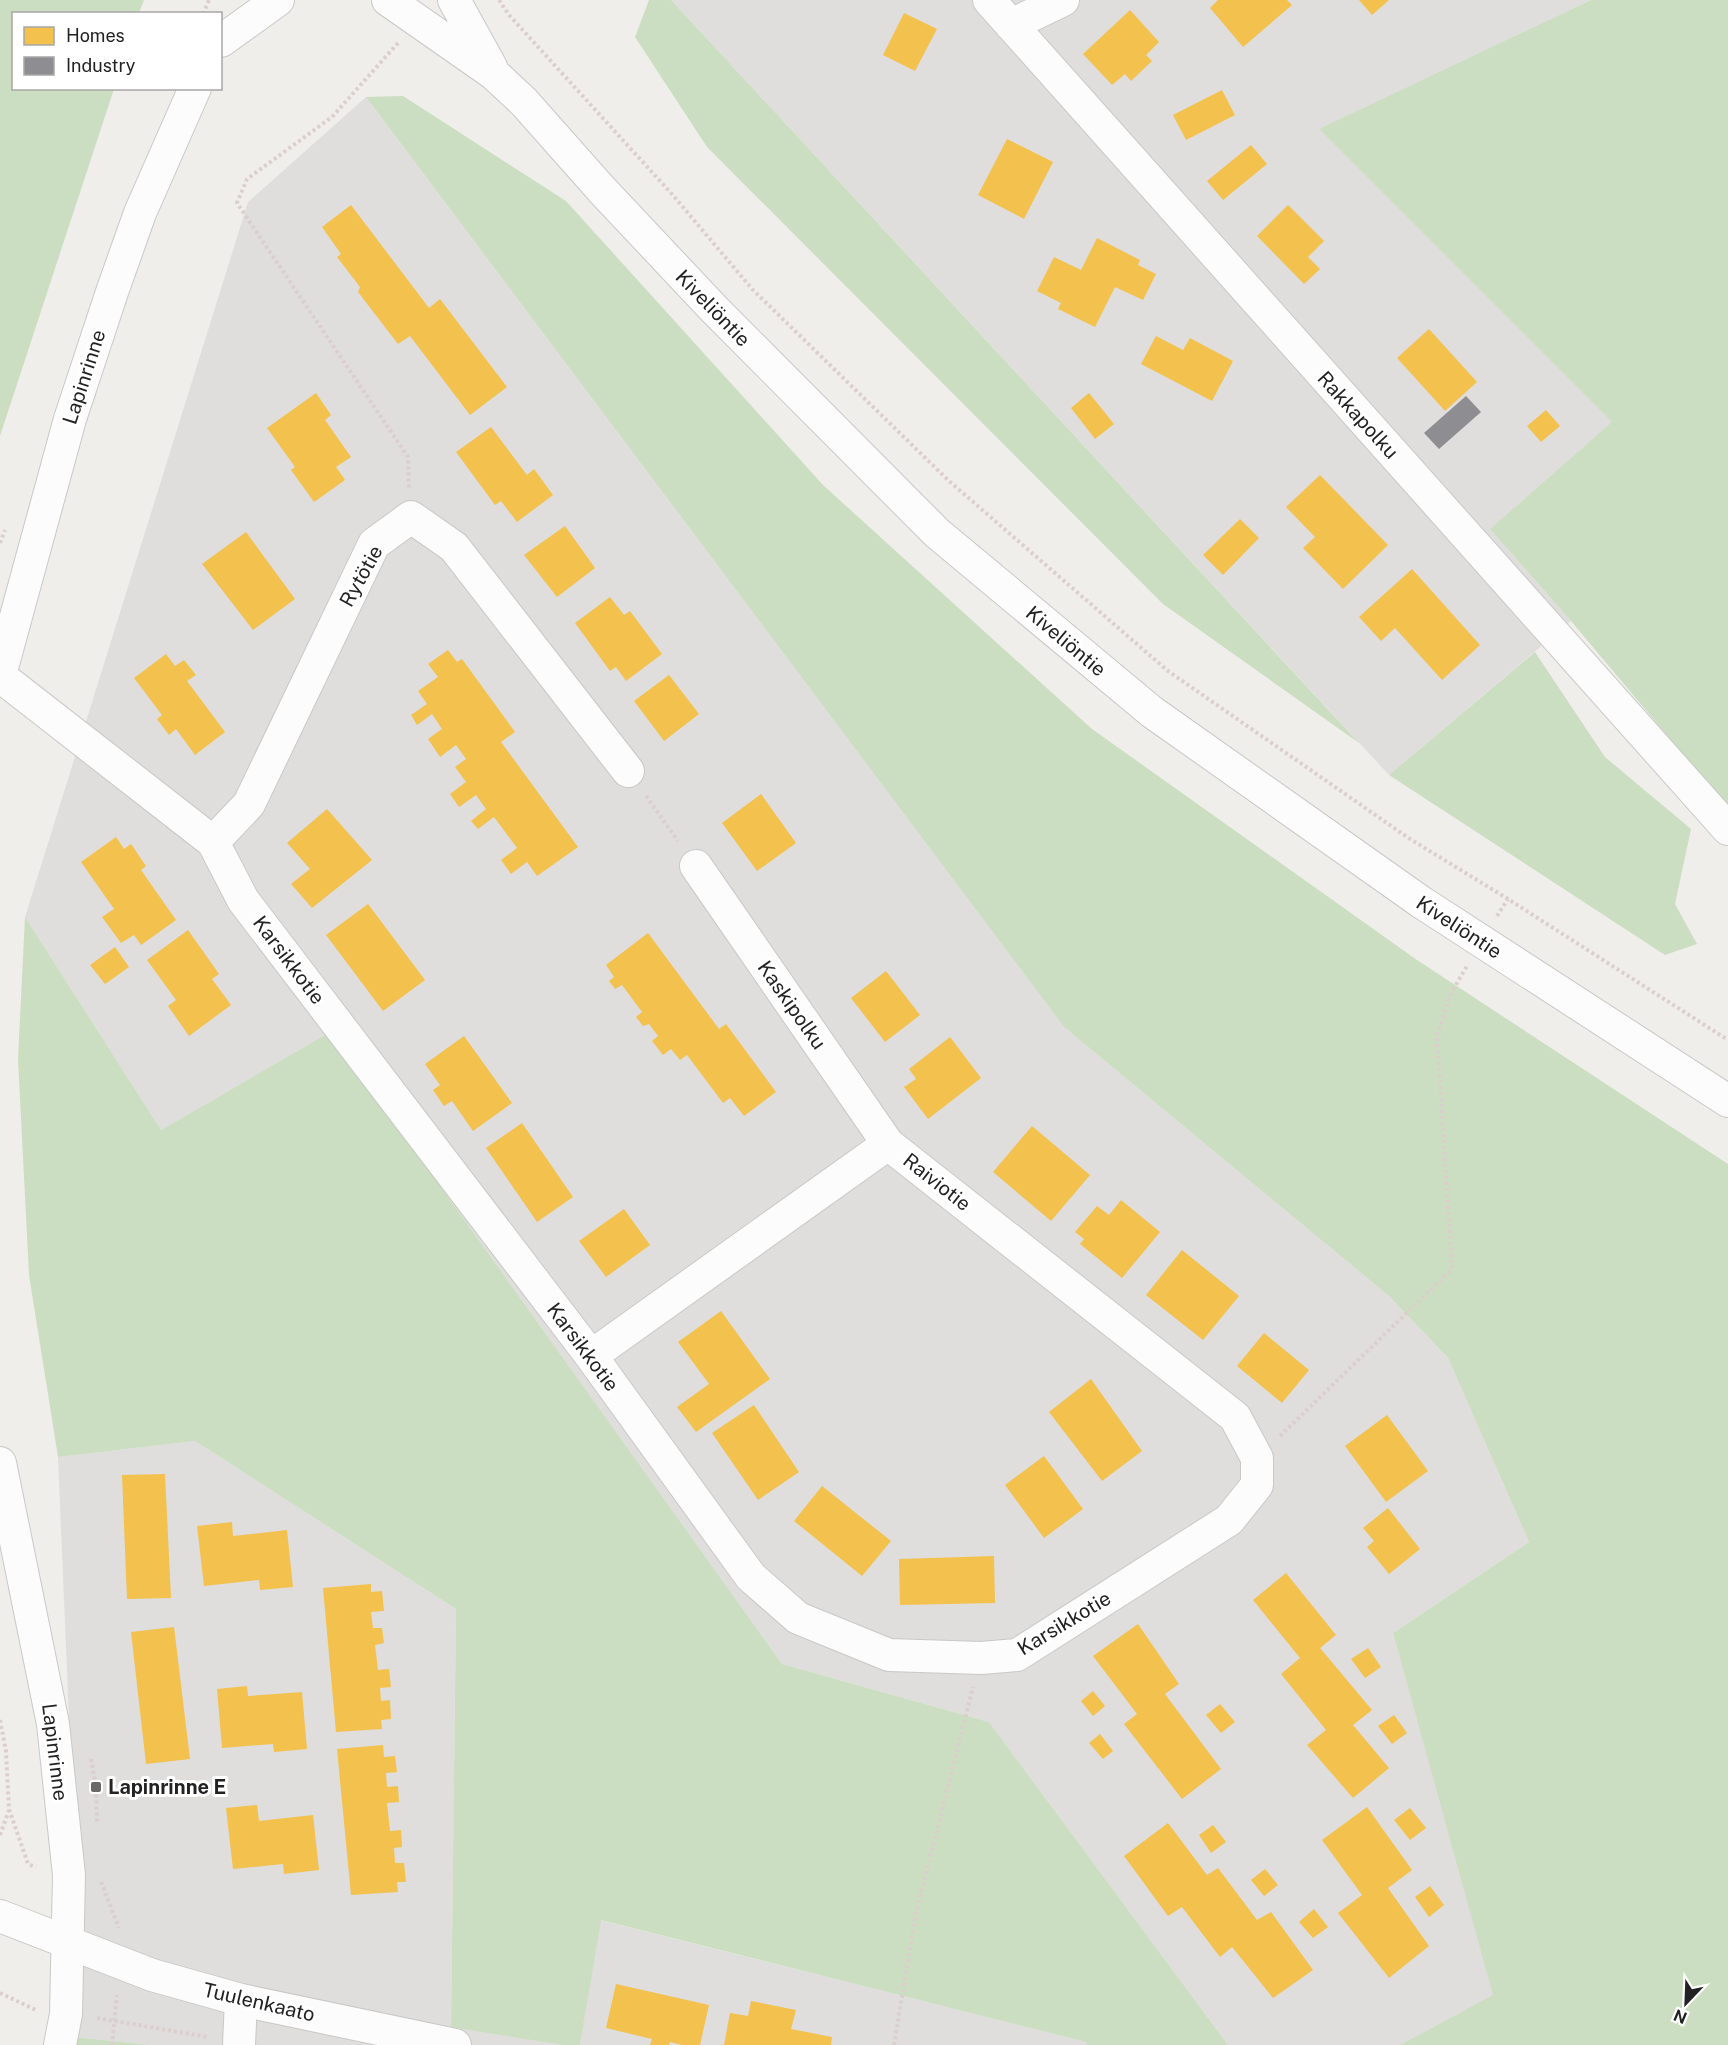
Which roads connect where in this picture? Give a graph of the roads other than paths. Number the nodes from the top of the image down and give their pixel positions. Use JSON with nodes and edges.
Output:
{"nodes":[{"id":1,"x":238,"y":0,"type":"edge"},
{"id":2,"x":278,"y":0,"type":"edge"},
{"id":3,"x":388,"y":0,"type":"edge"},
{"id":4,"x":454,"y":0,"type":"edge"},
{"id":5,"x":989,"y":0,"type":"edge"},
{"id":6,"x":1063,"y":0,"type":"edge"},
{"id":7,"x":1011,"y":25,"type":"junction"},
{"id":8,"x":222,"y":40,"type":"edge"},
{"id":9,"x":222,"y":41,"type":"edge"},
{"id":10,"x":494,"y":74,"type":"junction"},
{"id":11,"x":194,"y":90,"type":"edge"},
{"id":12,"x":0,"y":676,"type":"edge"},
{"id":13,"x":628,"y":771,"type":"road end"},
{"id":14,"x":1728,"y":829,"type":"edge"},
{"id":15,"x":213,"y":842,"type":"junction"},
{"id":16,"x":696,"y":866,"type":"road end"},
{"id":17,"x":1728,"y":1101,"type":"edge"},
{"id":18,"x":888,"y":1144,"type":"junction"},
{"id":19,"x":591,"y":1356,"type":"junction"},
{"id":20,"x":1257,"y":1458,"type":"joint"},
{"id":21,"x":0,"y":1463,"type":"edge"},
{"id":22,"x":0,"y":1916,"type":"edge"},
{"id":23,"x":68,"y":1942,"type":"junction"},
{"id":24,"x":241,"y":2000,"type":"junction"},
{"id":25,"x":239,"y":2043,"type":"edge"},
{"id":26,"x":60,"y":2045,"type":"edge"},
{"id":27,"x":455,"y":2045,"type":"edge"}],
"edges":[{"from":1,"to":8,"type":"street"},
{"from":2,"to":9,"type":"street"},
{"from":3,"to":10,"type":"street","name":"Kiveliöntie"},
{"from":4,"to":10,"type":"street","name":"Kiveliöntie"},
{"from":5,"to":7,"type":"street","name":"Rakkapolku"},
{"from":6,"to":7,"type":"street"},
{"from":7,"to":14,"type":"street","name":"Rakkapolku"},
{"from":10,"to":17,"type":"street","name":"Kiveliöntie"},
{"from":11,"to":12,"type":"street","name":"Lapinrinne"},
{"from":12,"to":15,"type":"street","name":"Karsikkotie"},
{"from":13,"to":15,"type":"street","name":"Rytötie"},
{"from":15,"to":19,"type":"street","name":"Karsikkotie"},
{"from":16,"to":18,"type":"street","name":"Kaskipolku"},
{"from":18,"to":19,"type":"street","name":"Raiviotie"},
{"from":18,"to":20,"type":"street","name":"Raiviotie"},
{"from":19,"to":20,"type":"street","name":"Karsikkotie"},
{"from":21,"to":23,"type":"street","name":"Lapinrinne"},
{"from":22,"to":23,"type":"street","name":"Tuulenkaato"},
{"from":23,"to":24,"type":"street","name":"Tuulenkaato"},
{"from":23,"to":26,"type":"street","name":"Lapinrinne"},
{"from":24,"to":25,"type":"street"},
{"from":24,"to":27,"type":"street","name":"Tuulenkaato"}]}
